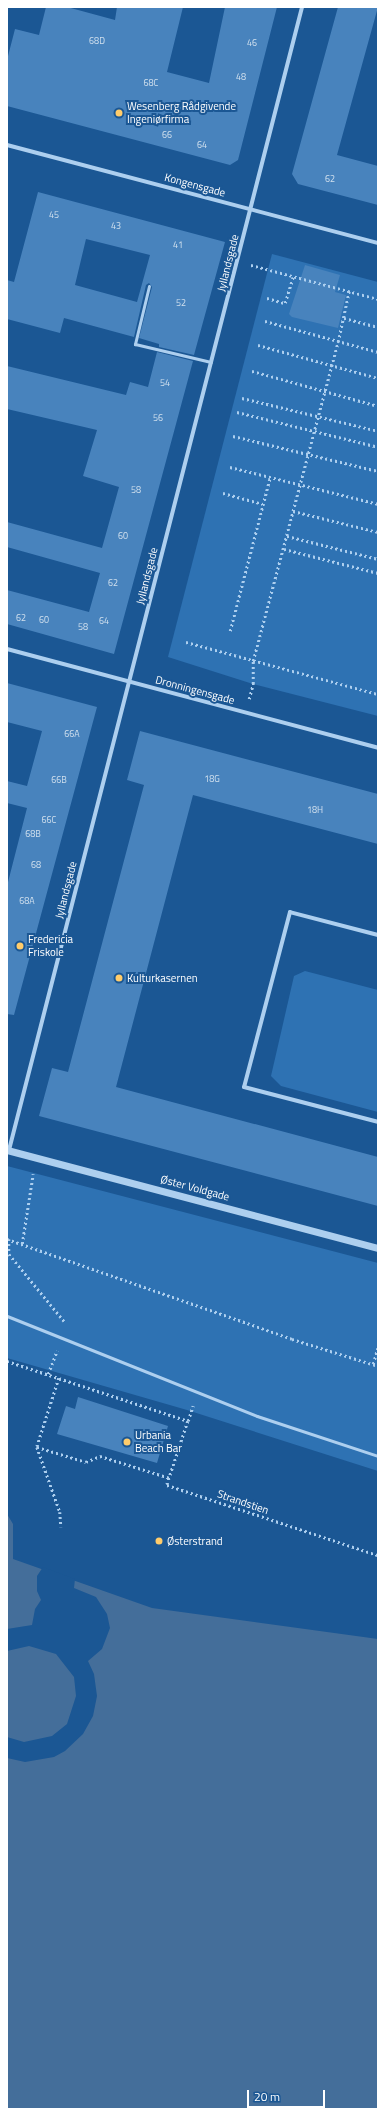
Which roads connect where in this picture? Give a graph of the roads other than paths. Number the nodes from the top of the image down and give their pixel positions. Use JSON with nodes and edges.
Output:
{"nodes":[{"id":1,"x":302,"y":7,"type":"edge"},
{"id":2,"x":7,"y":145,"type":"edge"},
{"id":3,"x":251,"y":209,"type":"junction"},
{"id":4,"x":378,"y":243,"type":"edge"},
{"id":5,"x":149,"y":286,"type":"dead end"},
{"id":6,"x":211,"y":362,"type":"junction"},
{"id":7,"x":7,"y":649,"type":"edge"},
{"id":8,"x":129,"y":681,"type":"junction"},
{"id":9,"x":378,"y":748,"type":"edge"},
{"id":10,"x":378,"y":935,"type":"edge"},
{"id":11,"x":378,"y":1122,"type":"edge"},
{"id":12,"x":8,"y":1150,"type":"edge"},
{"id":13,"x":378,"y":1248,"type":"edge"},
{"id":14,"x":7,"y":1316,"type":"edge"},
{"id":15,"x":378,"y":1456,"type":"edge"}],
"edges":[{"from":1,"to":3,"type":"street","name":"Jyllandsgade"},
{"from":2,"to":3,"type":"street","name":"Kongensgade"},
{"from":3,"to":4,"type":"street","name":"Kongensgade"},
{"from":3,"to":6,"type":"street","name":"Jyllandsgade"},
{"from":5,"to":6,"type":"lane"},
{"from":6,"to":8,"type":"street","name":"Jyllandsgade"},
{"from":7,"to":8,"type":"street","name":"Dronningensgade"},
{"from":8,"to":9,"type":"street","name":"Dronningensgade"},
{"from":8,"to":12,"type":"street","name":"Jyllandsgade"},
{"from":10,"to":11,"type":"street"},
{"from":12,"to":13,"type":"street","name":"Øster Voldgade"},
{"from":14,"to":15,"type":"lane"}]}
